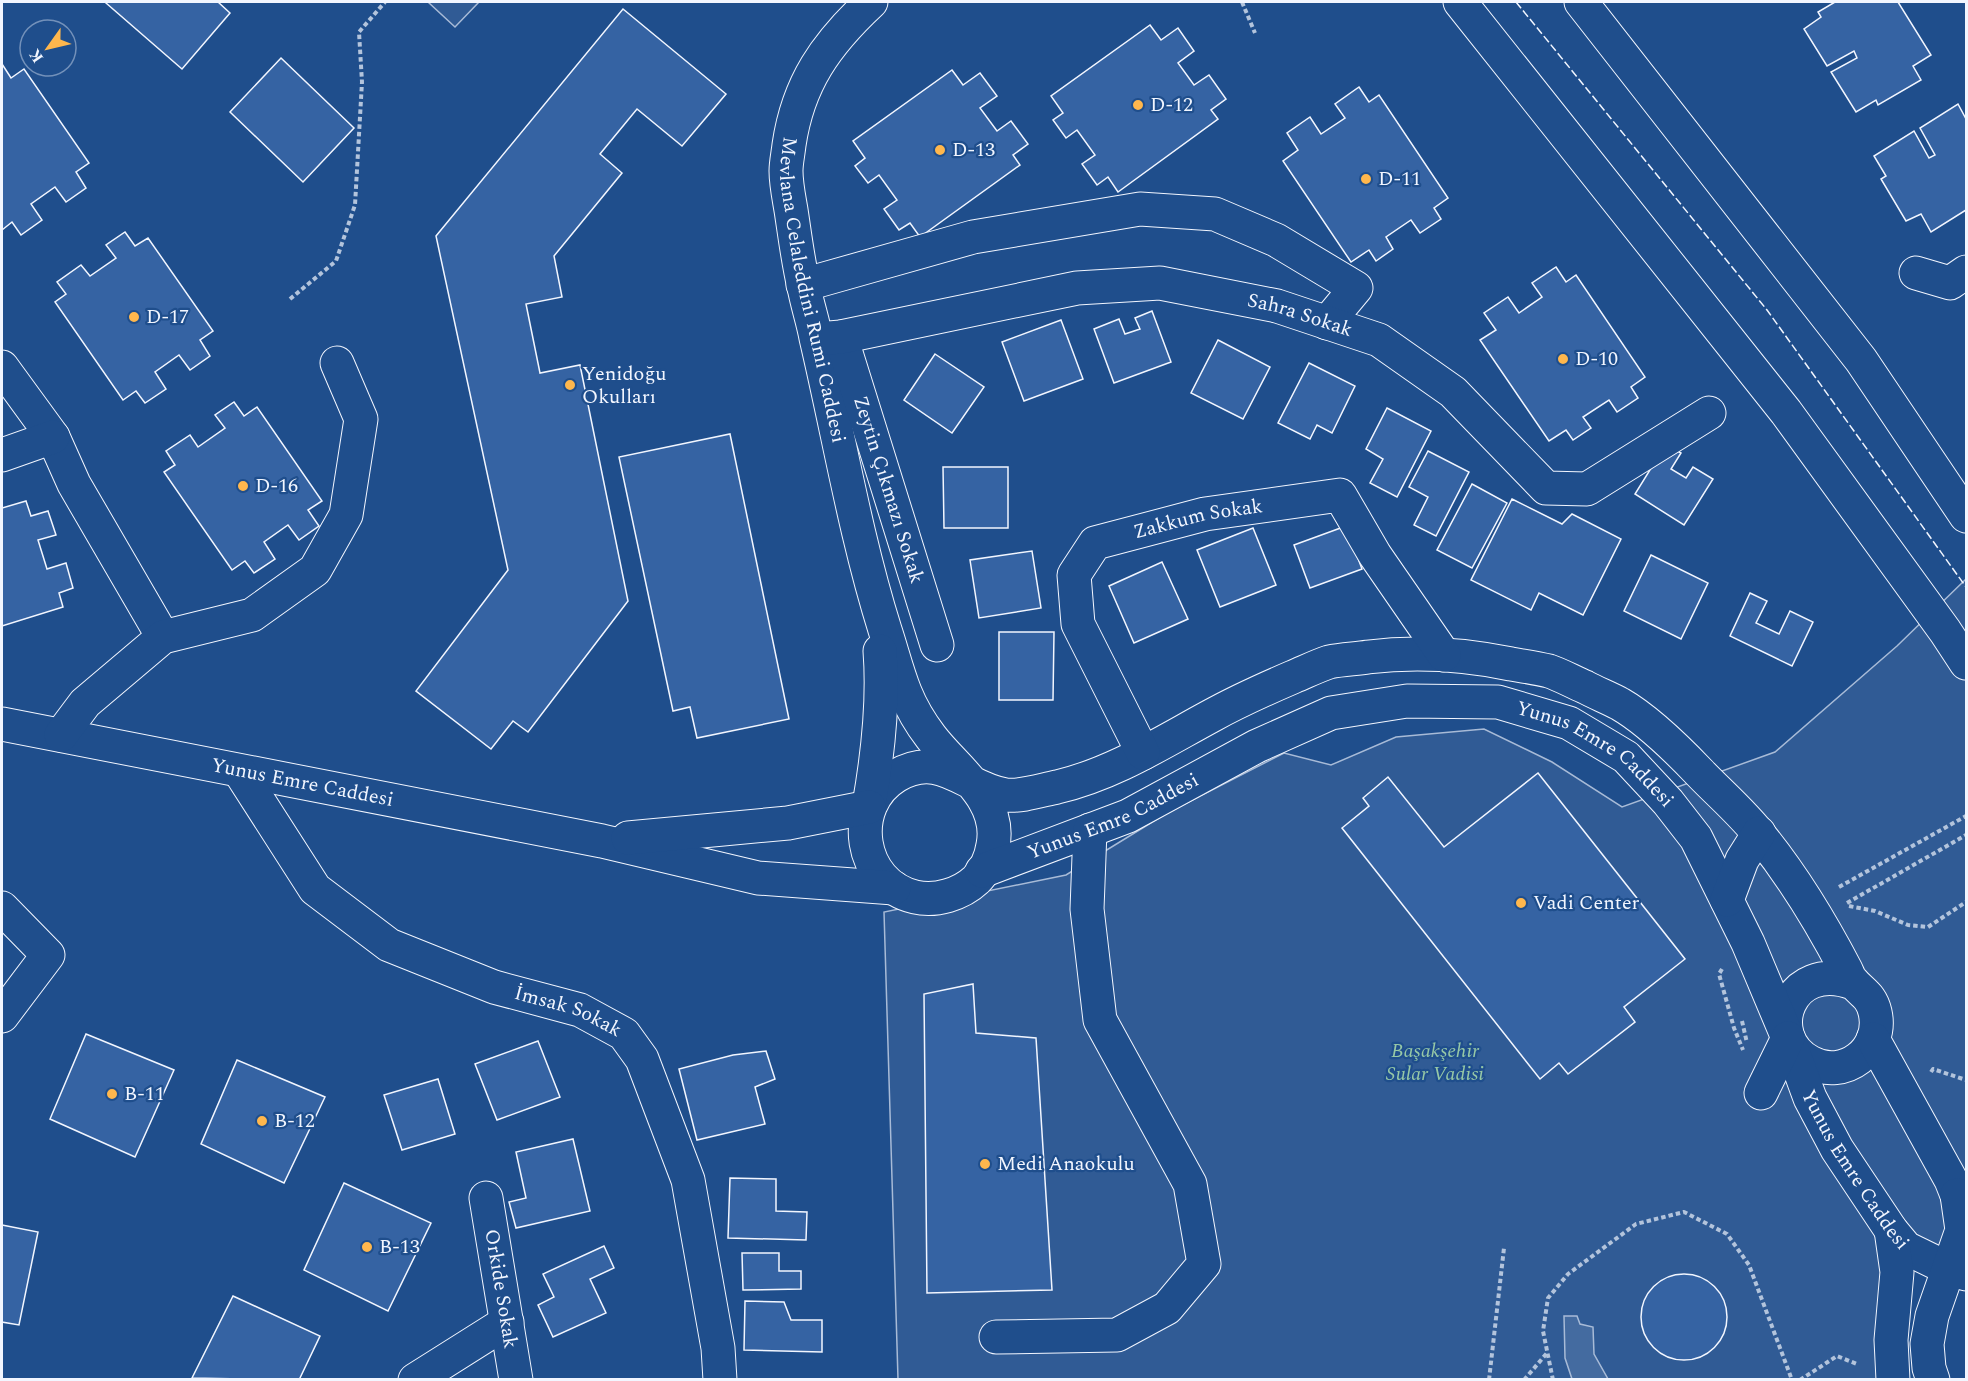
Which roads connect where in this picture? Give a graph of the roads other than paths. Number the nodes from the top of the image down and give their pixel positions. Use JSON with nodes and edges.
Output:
{"nodes":[{"id":1,"x":871,"y":2,"type":"edge"},
{"id":2,"x":1460,"y":2,"type":"edge"},
{"id":3,"x":1581,"y":2,"type":"edge"},
{"id":4,"x":1966,"y":272,"type":"edge"},
{"id":5,"x":1916,"y":273,"type":"dead end"},
{"id":6,"x":803,"y":285,"type":"junction"},
{"id":7,"x":1327,"y":323,"type":"junction"},
{"id":8,"x":829,"y":338,"type":"junction"},
{"id":9,"x":337,"y":363,"type":"dead end"},
{"id":10,"x":2,"y":367,"type":"edge"},
{"id":11,"x":1709,"y":413,"type":"dead end"},
{"id":12,"x":53,"y":437,"type":"junction"},
{"id":13,"x":2,"y":455,"type":"edge"},
{"id":14,"x":1966,"y":516,"type":"edge"},
{"id":15,"x":876,"y":601,"type":"junction"},
{"id":16,"x":163,"y":637,"type":"junction"},
{"id":17,"x":937,"y":645,"type":"dead end"},
{"id":18,"x":1444,"y":655,"type":"junction"},
{"id":19,"x":1966,"y":663,"type":"edge"},
{"id":20,"x":2,"y":724,"type":"edge"},
{"id":21,"x":61,"y":735,"type":"junction"},
{"id":22,"x":1143,"y":753,"type":"junction"},
{"id":23,"x":240,"y":772,"type":"junction"},
{"id":24,"x":975,"y":786,"type":"junction"},
{"id":25,"x":869,"y":807,"type":"junction"},
{"id":26,"x":1090,"y":830,"type":"junction"},
{"id":27,"x":1759,"y":833,"type":"junction"},
{"id":28,"x":602,"y":841,"type":"junction"},
{"id":29,"x":982,"y":871,"type":"junction"},
{"id":30,"x":894,"y":888,"type":"junction"},
{"id":31,"x":1726,"y":900,"type":"junction"},
{"id":32,"x":2,"y":908,"type":"edge"},
{"id":33,"x":1853,"y":983,"type":"junction"},
{"id":34,"x":2,"y":1016,"type":"edge"},
{"id":35,"x":1788,"y":1038,"type":"junction"},
{"id":36,"x":1873,"y":1039,"type":"junction"},
{"id":37,"x":1761,"y":1093,"type":"dead end"},
{"id":38,"x":486,"y":1198,"type":"dead end"},
{"id":39,"x":1962,"y":1198,"type":"edge"},
{"id":40,"x":1891,"y":1230,"type":"junction"},
{"id":41,"x":1958,"y":1271,"type":"edge"},
{"id":42,"x":507,"y":1322,"type":"junction"},
{"id":43,"x":996,"y":1337,"type":"dead end"},
{"id":44,"x":416,"y":1380,"type":"edge"},
{"id":45,"x":516,"y":1380,"type":"edge"},
{"id":46,"x":720,"y":1380,"type":"edge"},
{"id":47,"x":1893,"y":1380,"type":"edge"},
{"id":48,"x":1933,"y":1380,"type":"edge"}],
"edges":[{"from":1,"to":6,"type":"street","name":"Mevlana Celaleddini Rumi Caddesi"},
{"from":2,"to":19,"type":"street"},
{"from":3,"to":14,"type":"street"},
{"from":4,"to":5,"type":"street"},
{"from":6,"to":7,"type":"street"},
{"from":6,"to":8,"type":"street","name":"Mevlana Celaleddini Rumi Caddesi"},
{"from":7,"to":8,"type":"street","name":"Sahra Sokak"},
{"from":7,"to":11,"type":"street","name":"Sahra Sokak"},
{"from":8,"to":15,"type":"street","name":"Mevlana Celaleddini Rumi Caddesi"},
{"from":8,"to":17,"type":"street","name":"Zeytin Çıkmazı Sokak"},
{"from":9,"to":16,"type":"street"},
{"from":10,"to":12,"type":"street"},
{"from":12,"to":13,"type":"street"},
{"from":12,"to":16,"type":"street"},
{"from":15,"to":24,"type":"street","name":"Mevlana Celaleddini Rumi Caddesi"},
{"from":15,"to":25,"type":"street","name":"Mevlana Celaleddini Rumi Caddesi"},
{"from":16,"to":21,"type":"street"},
{"from":18,"to":22,"type":"street","name":"Yunus Emre Caddesi"},
{"from":18,"to":22,"type":"street","name":"Zakkum Sokak"},
{"from":18,"to":27,"type":"street","name":"Yunus Emre Caddesi"},
{"from":20,"to":21,"type":"street","name":"Yunus Emre Caddesi"},
{"from":21,"to":23,"type":"street","name":"Yunus Emre Caddesi"},
{"from":22,"to":24,"type":"street","name":"Yunus Emre Caddesi"},
{"from":23,"to":28,"type":"street","name":"Yunus Emre Caddesi"},
{"from":23,"to":46,"type":"street","name":"İmsak Sokak"},
{"from":24,"to":25,"type":"street","name":"Yunus Emre Caddesi"},
{"from":24,"to":29,"type":"street","name":"Yunus Emre Caddesi"},
{"from":25,"to":28,"type":"street","name":"Yunus Emre Caddesi"},
{"from":25,"to":30,"type":"street","name":"Yunus Emre Caddesi"},
{"from":26,"to":29,"type":"street","name":"Yunus Emre Caddesi"},
{"from":26,"to":31,"type":"street","name":"Yunus Emre Caddesi"},
{"from":26,"to":43,"type":"street"},
{"from":27,"to":31,"type":"street"},
{"from":27,"to":33,"type":"street","name":"Yunus Emre Caddesi"},
{"from":28,"to":30,"type":"street","name":"Yunus Emre Caddesi"},
{"from":29,"to":30,"type":"street","name":"Yunus Emre Caddesi"},
{"from":31,"to":35,"type":"street","name":"Yunus Emre Caddesi"},
{"from":32,"to":34,"type":"street"},
{"from":33,"to":35,"type":"street"},
{"from":33,"to":36,"type":"street","name":"Yunus Emre Caddesi"},
{"from":35,"to":36,"type":"street"},
{"from":35,"to":37,"type":"street"},
{"from":35,"to":40,"type":"street","name":"Yunus Emre Caddesi"},
{"from":36,"to":39,"type":"street"},
{"from":38,"to":42,"type":"street","name":"Orkide Sokak"},
{"from":39,"to":41,"type":"street"},
{"from":40,"to":41,"type":"street","name":"Yunus Emre Caddesi"},
{"from":40,"to":47,"type":"street"},
{"from":41,"to":48,"type":"street"},
{"from":42,"to":44,"type":"street"},
{"from":42,"to":45,"type":"street","name":"Orkide Sokak"}]}
